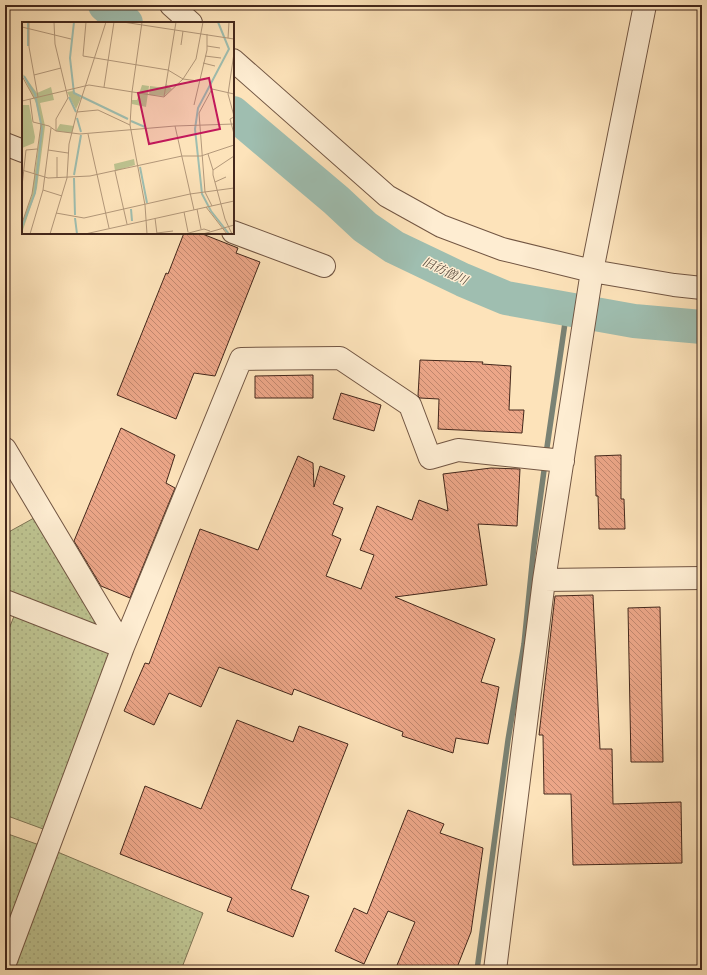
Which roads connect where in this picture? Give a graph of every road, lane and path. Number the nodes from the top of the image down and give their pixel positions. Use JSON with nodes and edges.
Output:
{"nodes":[{"id":1,"x":171,"y":5,"type":"edge"},
{"id":2,"x":645,"y":5,"type":"edge"},
{"id":3,"x":190,"y":22,"type":"edge"},
{"id":4,"x":234,"y":61,"type":"edge"},
{"id":5,"x":234,"y":232,"type":"edge"},
{"id":6,"x":324,"y":266,"type":"dead end"},
{"id":7,"x":592,"y":272,"type":"junction"},
{"id":8,"x":702,"y":288,"type":"edge"},
{"id":9,"x":5,"y":449,"type":"edge"},
{"id":10,"x":563,"y":461,"type":"junction"},
{"id":11,"x":702,"y":578,"type":"edge"},
{"id":12,"x":544,"y":580,"type":"junction"},
{"id":13,"x":5,"y":601,"type":"edge"},
{"id":14,"x":123,"y":647,"type":"junction"},
{"id":15,"x":5,"y":962,"type":"edge"},
{"id":16,"x":495,"y":970,"type":"edge"}],
"edges":[{"from":1,"to":3,"type":"street"},
{"from":2,"to":7,"type":"street"},
{"from":4,"to":7,"type":"street"},
{"from":5,"to":6,"type":"street"},
{"from":7,"to":8,"type":"street"},
{"from":7,"to":10,"type":"street"},
{"from":9,"to":14,"type":"street"},
{"from":10,"to":12,"type":"street"},
{"from":10,"to":14,"type":"street"},
{"from":11,"to":12,"type":"street"},
{"from":12,"to":16,"type":"street"},
{"from":13,"to":14,"type":"street"},
{"from":14,"to":15,"type":"street"}]}
